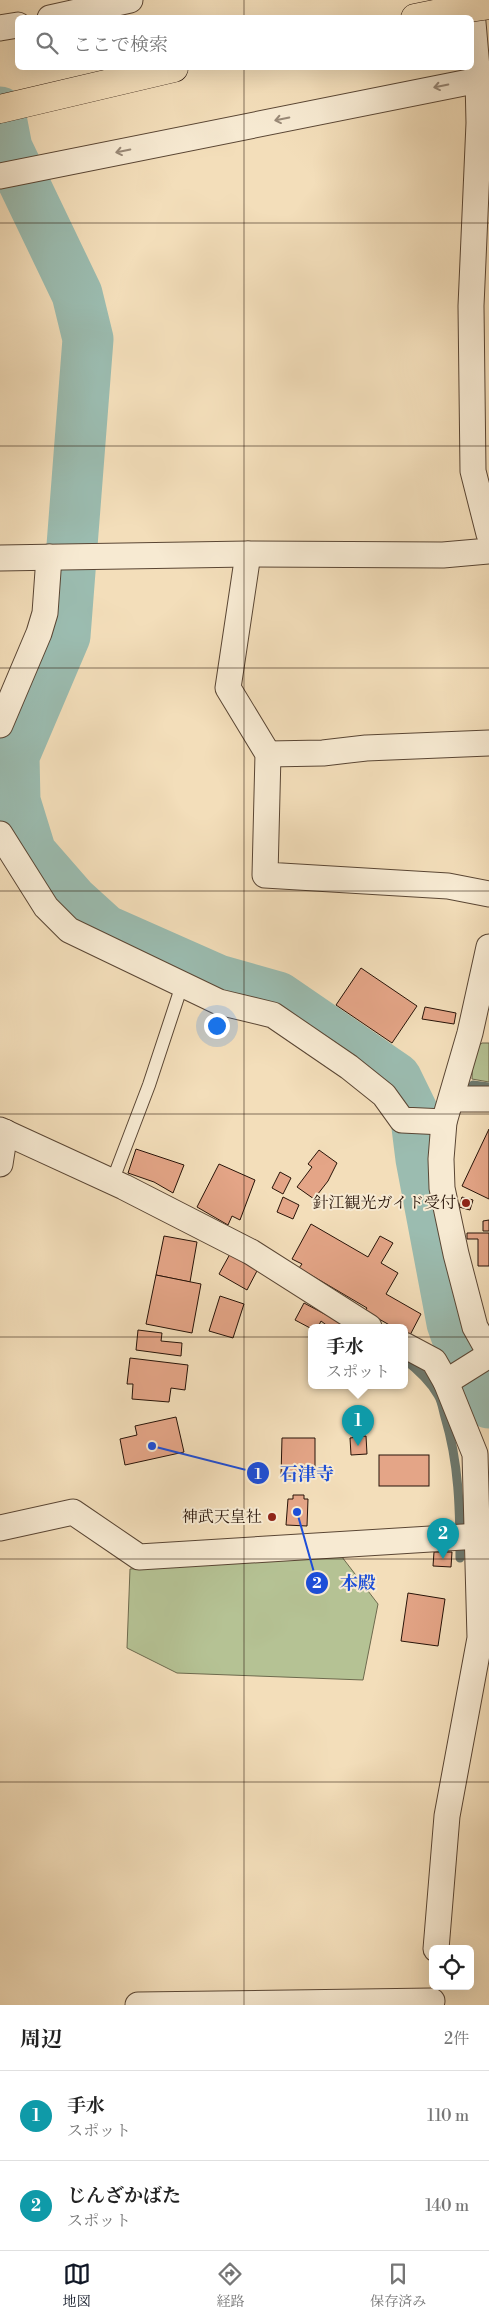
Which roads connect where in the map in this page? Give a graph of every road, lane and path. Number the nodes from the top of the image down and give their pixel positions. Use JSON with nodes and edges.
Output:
{"nodes":[{"id":1,"x":130,"y":0,"type":"edge"},
{"id":2,"x":489,"y":4,"type":"edge"},
{"id":3,"x":460,"y":5,"type":"edge"},
{"id":4,"x":63,"y":15,"type":"edge"},
{"id":5,"x":425,"y":15,"type":"edge"},
{"id":6,"x":474,"y":50,"type":"edge"},
{"id":7,"x":166,"y":70,"type":"edge"},
{"id":8,"x":483,"y":79,"type":"edge"},
{"id":9,"x":0,"y":109,"type":"edge"},
{"id":10,"x":484,"y":123,"type":"edge"},
{"id":11,"x":0,"y":176,"type":"edge"},
{"id":12,"x":489,"y":534,"type":"edge"},
{"id":13,"x":489,"y":551,"type":"edge"},
{"id":14,"x":248,"y":554,"type":"junction"},
{"id":15,"x":53,"y":557,"type":"junction"},
{"id":16,"x":0,"y":558,"type":"edge"},
{"id":17,"x":0,"y":725,"type":"edge"},
{"id":18,"x":489,"y":743,"type":"edge"},
{"id":19,"x":268,"y":754,"type":"junction"},
{"id":20,"x":2,"y":842,"type":"edge"},
{"id":21,"x":489,"y":894,"type":"edge"},
{"id":22,"x":489,"y":946,"type":"edge"},
{"id":23,"x":182,"y":985,"type":"junction"},
{"id":24,"x":480,"y":1034,"type":"edge"},
{"id":25,"x":452,"y":1099,"type":"junction"},
{"id":26,"x":489,"y":1099,"type":"edge"},
{"id":27,"x":426,"y":1121,"type":"junction"},
{"id":28,"x":3,"y":1131,"type":"edge"},
{"id":29,"x":0,"y":1164,"type":"edge"},
{"id":30,"x":112,"y":1182,"type":"junction"},
{"id":31,"x":364,"y":1324,"type":"edge"},
{"id":32,"x":408,"y":1348,"type":"edge"},
{"id":33,"x":487,"y":1355,"type":"edge"},
{"id":34,"x":449,"y":1380,"type":"junction"},
{"id":35,"x":0,"y":1528,"type":"edge"},
{"id":36,"x":466,"y":1537,"type":"junction"},
{"id":37,"x":436,"y":1945,"type":"edge"},
{"id":38,"x":432,"y":1997,"type":"edge"},
{"id":39,"x":138,"y":2005,"type":"edge"}],
"edges":[{"from":1,"to":4,"type":"street"},
{"from":2,"to":3,"type":"highway","bridge":true},
{"from":3,"to":5,"type":"highway"},
{"from":6,"to":8,"type":"street"},
{"from":7,"to":9,"type":"highway"},
{"from":8,"to":10,"type":"street"},
{"from":8,"to":11,"type":"street","one_way":true},
{"from":10,"to":12,"type":"street"},
{"from":13,"to":14,"type":"street"},
{"from":14,"to":15,"type":"street"},
{"from":14,"to":19,"type":"street"},
{"from":15,"to":16,"type":"street"},
{"from":15,"to":17,"type":"street"},
{"from":18,"to":19,"type":"street"},
{"from":19,"to":21,"type":"street"},
{"from":20,"to":23,"type":"street"},
{"from":22,"to":24,"type":"street"},
{"from":23,"to":27,"type":"street"},
{"from":23,"to":30,"type":"lane"},
{"from":24,"to":25,"type":"street"},
{"from":25,"to":26,"type":"street"},
{"from":25,"to":27,"type":"street"},
{"from":27,"to":33,"type":"street"},
{"from":28,"to":29,"type":"street"},
{"from":28,"to":30,"type":"street"},
{"from":30,"to":31,"type":"street"},
{"from":32,"to":34,"type":"street"},
{"from":33,"to":34,"type":"street"},
{"from":34,"to":36,"type":"street"},
{"from":35,"to":36,"type":"street"},
{"from":36,"to":37,"type":"street"},
{"from":38,"to":39,"type":"street"}]}
